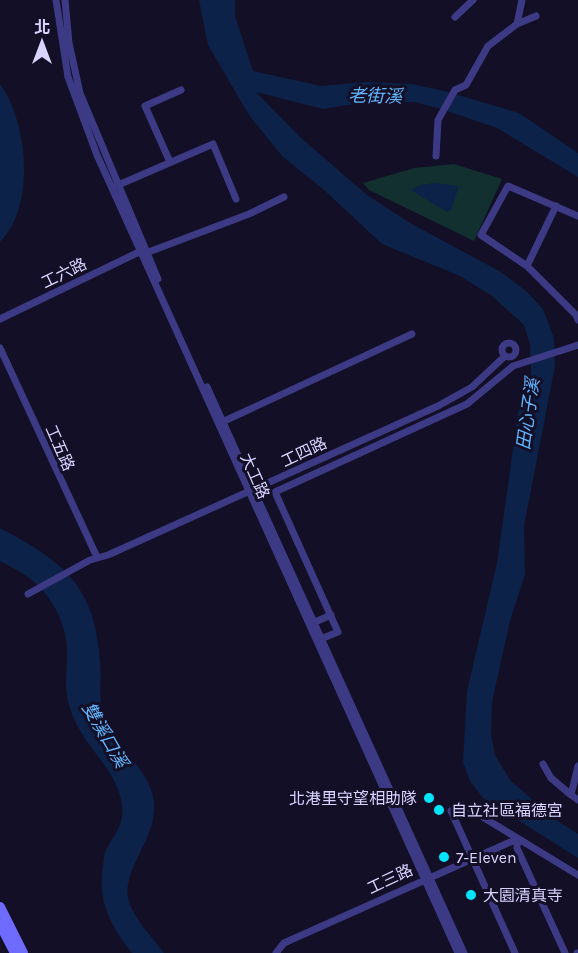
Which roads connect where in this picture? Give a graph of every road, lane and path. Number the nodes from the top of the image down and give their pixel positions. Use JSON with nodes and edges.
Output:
{"nodes":[{"id":1,"x":56,"y":0,"type":"edge"},
{"id":2,"x":65,"y":0,"type":"edge"},
{"id":3,"x":473,"y":0,"type":"edge"},
{"id":4,"x":522,"y":0,"type":"edge"},
{"id":5,"x":536,"y":16,"type":"dead end"},
{"id":6,"x":455,"y":17,"type":"dead end"},
{"id":7,"x":517,"y":24,"type":"junction"},
{"id":8,"x":181,"y":90,"type":"dead end"},
{"id":9,"x":436,"y":156,"type":"dead end"},
{"id":10,"x":170,"y":162,"type":"junction"},
{"id":11,"x":115,"y":186,"type":"junction"},
{"id":12,"x":284,"y":197,"type":"dead end"},
{"id":13,"x":236,"y":199,"type":"dead end"},
{"id":14,"x":556,"y":206,"type":"junction"},
{"id":15,"x":578,"y":216,"type":"edge"},
{"id":16,"x":143,"y":253,"type":"junction"},
{"id":17,"x":527,"y":266,"type":"junction"},
{"id":18,"x":0,"y":319,"type":"edge"},
{"id":19,"x":578,"y":320,"type":"edge"},
{"id":20,"x":412,"y":334,"type":"dead end"},
{"id":21,"x":578,"y":345,"type":"edge"},
{"id":22,"x":0,"y":348,"type":"edge"},
{"id":23,"x":505,"y":356,"type":"dead end"},
{"id":24,"x":220,"y":423,"type":"junction"},
{"id":25,"x":251,"y":491,"type":"junction"},
{"id":26,"x":97,"y":557,"type":"junction"},
{"id":27,"x":31,"y":593,"type":"dead end"},
{"id":28,"x":331,"y":615,"type":"junction"},
{"id":29,"x":315,"y":622,"type":"junction"},
{"id":30,"x":322,"y":638,"type":"junction"},
{"id":31,"x":543,"y":764,"type":"dead end"},
{"id":32,"x":578,"y":766,"type":"edge"},
{"id":33,"x":571,"y":795,"type":"junction"},
{"id":34,"x":578,"y":800,"type":"edge"},
{"id":35,"x":517,"y":839,"type":"junction"},
{"id":36,"x":472,"y":858,"type":"junction"},
{"id":37,"x":578,"y":874,"type":"edge"},
{"id":38,"x":425,"y":878,"type":"junction"},
{"id":39,"x":0,"y":906,"type":"edge"},
{"id":40,"x":0,"y":924,"type":"edge"},
{"id":41,"x":17,"y":949,"type":"edge"},
{"id":42,"x":277,"y":951,"type":"edge"},
{"id":43,"x":458,"y":953,"type":"edge"},
{"id":44,"x":464,"y":953,"type":"edge"},
{"id":45,"x":514,"y":953,"type":"edge"},
{"id":46,"x":565,"y":953,"type":"edge"}],
"edges":[{"from":1,"to":11,"type":"street","name":"大工路"},
{"from":2,"to":11,"type":"street","name":"大工路"},
{"from":3,"to":6,"type":"street"},
{"from":4,"to":7,"type":"street"},
{"from":5,"to":7,"type":"street"},
{"from":7,"to":9,"type":"street"},
{"from":8,"to":10,"type":"street"},
{"from":10,"to":11,"type":"street"},
{"from":10,"to":13,"type":"street"},
{"from":11,"to":16,"type":"street","name":"大工路"},
{"from":12,"to":16,"type":"street","name":"工六路"},
{"from":14,"to":15,"type":"street"},
{"from":14,"to":17,"type":"street"},
{"from":14,"to":17,"type":"street"},
{"from":16,"to":18,"type":"street","name":"工六路"},
{"from":16,"to":24,"type":"street","name":"大工路"},
{"from":17,"to":19,"type":"street"},
{"from":20,"to":24,"type":"street"},
{"from":21,"to":28,"type":"street"},
{"from":22,"to":26,"type":"street","name":"工五路"},
{"from":23,"to":25,"type":"street","name":"工四路"},
{"from":24,"to":25,"type":"street","name":"大工路"},
{"from":25,"to":26,"type":"street","name":"工四路"},
{"from":25,"to":29,"type":"street","name":"大工路"},
{"from":25,"to":38,"type":"street","name":"大工路"},
{"from":26,"to":27,"type":"street","name":"工四路"},
{"from":28,"to":29,"type":"street"},
{"from":28,"to":30,"type":"street"},
{"from":29,"to":30,"type":"street","name":"大工路"},
{"from":30,"to":38,"type":"street","name":"大工路"},
{"from":31,"to":33,"type":"street"},
{"from":32,"to":33,"type":"street"},
{"from":33,"to":34,"type":"street"},
{"from":35,"to":36,"type":"street","name":"工三路"},
{"from":35,"to":36,"type":"street"},
{"from":35,"to":37,"type":"street"},
{"from":35,"to":46,"type":"street"},
{"from":36,"to":38,"type":"street","name":"工三路"},
{"from":36,"to":45,"type":"street"},
{"from":38,"to":42,"type":"street","name":"工三路"},
{"from":38,"to":43,"type":"street","name":"大工路"},
{"from":38,"to":44,"type":"street","name":"大工路"},
{"from":39,"to":41,"type":"street"},
{"from":40,"to":41,"type":"street"}]}
